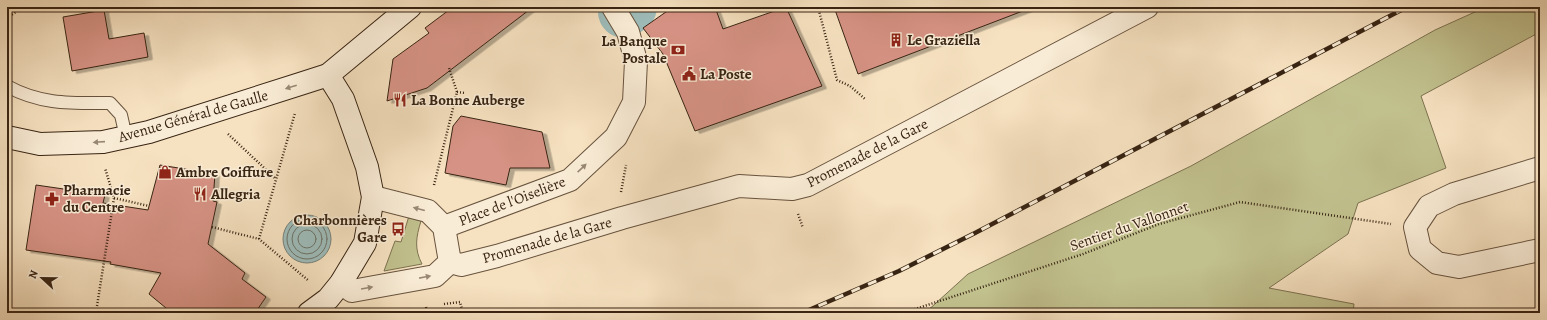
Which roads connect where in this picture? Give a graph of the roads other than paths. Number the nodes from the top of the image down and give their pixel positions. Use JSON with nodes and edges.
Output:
{"nodes":[{"id":1,"x":410,"y":7,"type":"edge"},
{"id":2,"x":613,"y":7,"type":"edge"},
{"id":3,"x":1147,"y":7,"type":"edge"},
{"id":4,"x":328,"y":75,"type":"junction"},
{"id":5,"x":7,"y":86,"type":"edge"},
{"id":6,"x":7,"y":137,"type":"edge"},
{"id":7,"x":126,"y":137,"type":"junction"},
{"id":8,"x":1540,"y":168,"type":"edge"},
{"id":9,"x":373,"y":197,"type":"junction"},
{"id":10,"x":444,"y":227,"type":"junction"},
{"id":11,"x":1540,"y":250,"type":"edge"},
{"id":12,"x":450,"y":262,"type":"junction"},
{"id":13,"x":341,"y":283,"type":"junction"},
{"id":14,"x":308,"y":313,"type":"edge"}],
"edges":[{"from":1,"to":4,"type":"street"},
{"from":10,"to":2,"type":"street","name":"Place de l'Oiselière","one_way":true},
{"from":3,"to":12,"type":"street","name":"Promenade de la Gare"},
{"from":4,"to":7,"type":"street","name":"Avenue Général de Gaulle","one_way":true},
{"from":4,"to":9,"type":"street"},
{"from":5,"to":7,"type":"lane"},
{"from":7,"to":6,"type":"street","name":"Avenue Général de Gaulle","one_way":true},
{"from":8,"to":11,"type":"street"},
{"from":10,"to":9,"type":"street","one_way":true},
{"from":9,"to":13,"type":"street"},
{"from":10,"to":12,"type":"street"},
{"from":13,"to":12,"type":"street","one_way":true},
{"from":13,"to":14,"type":"street"}]}
